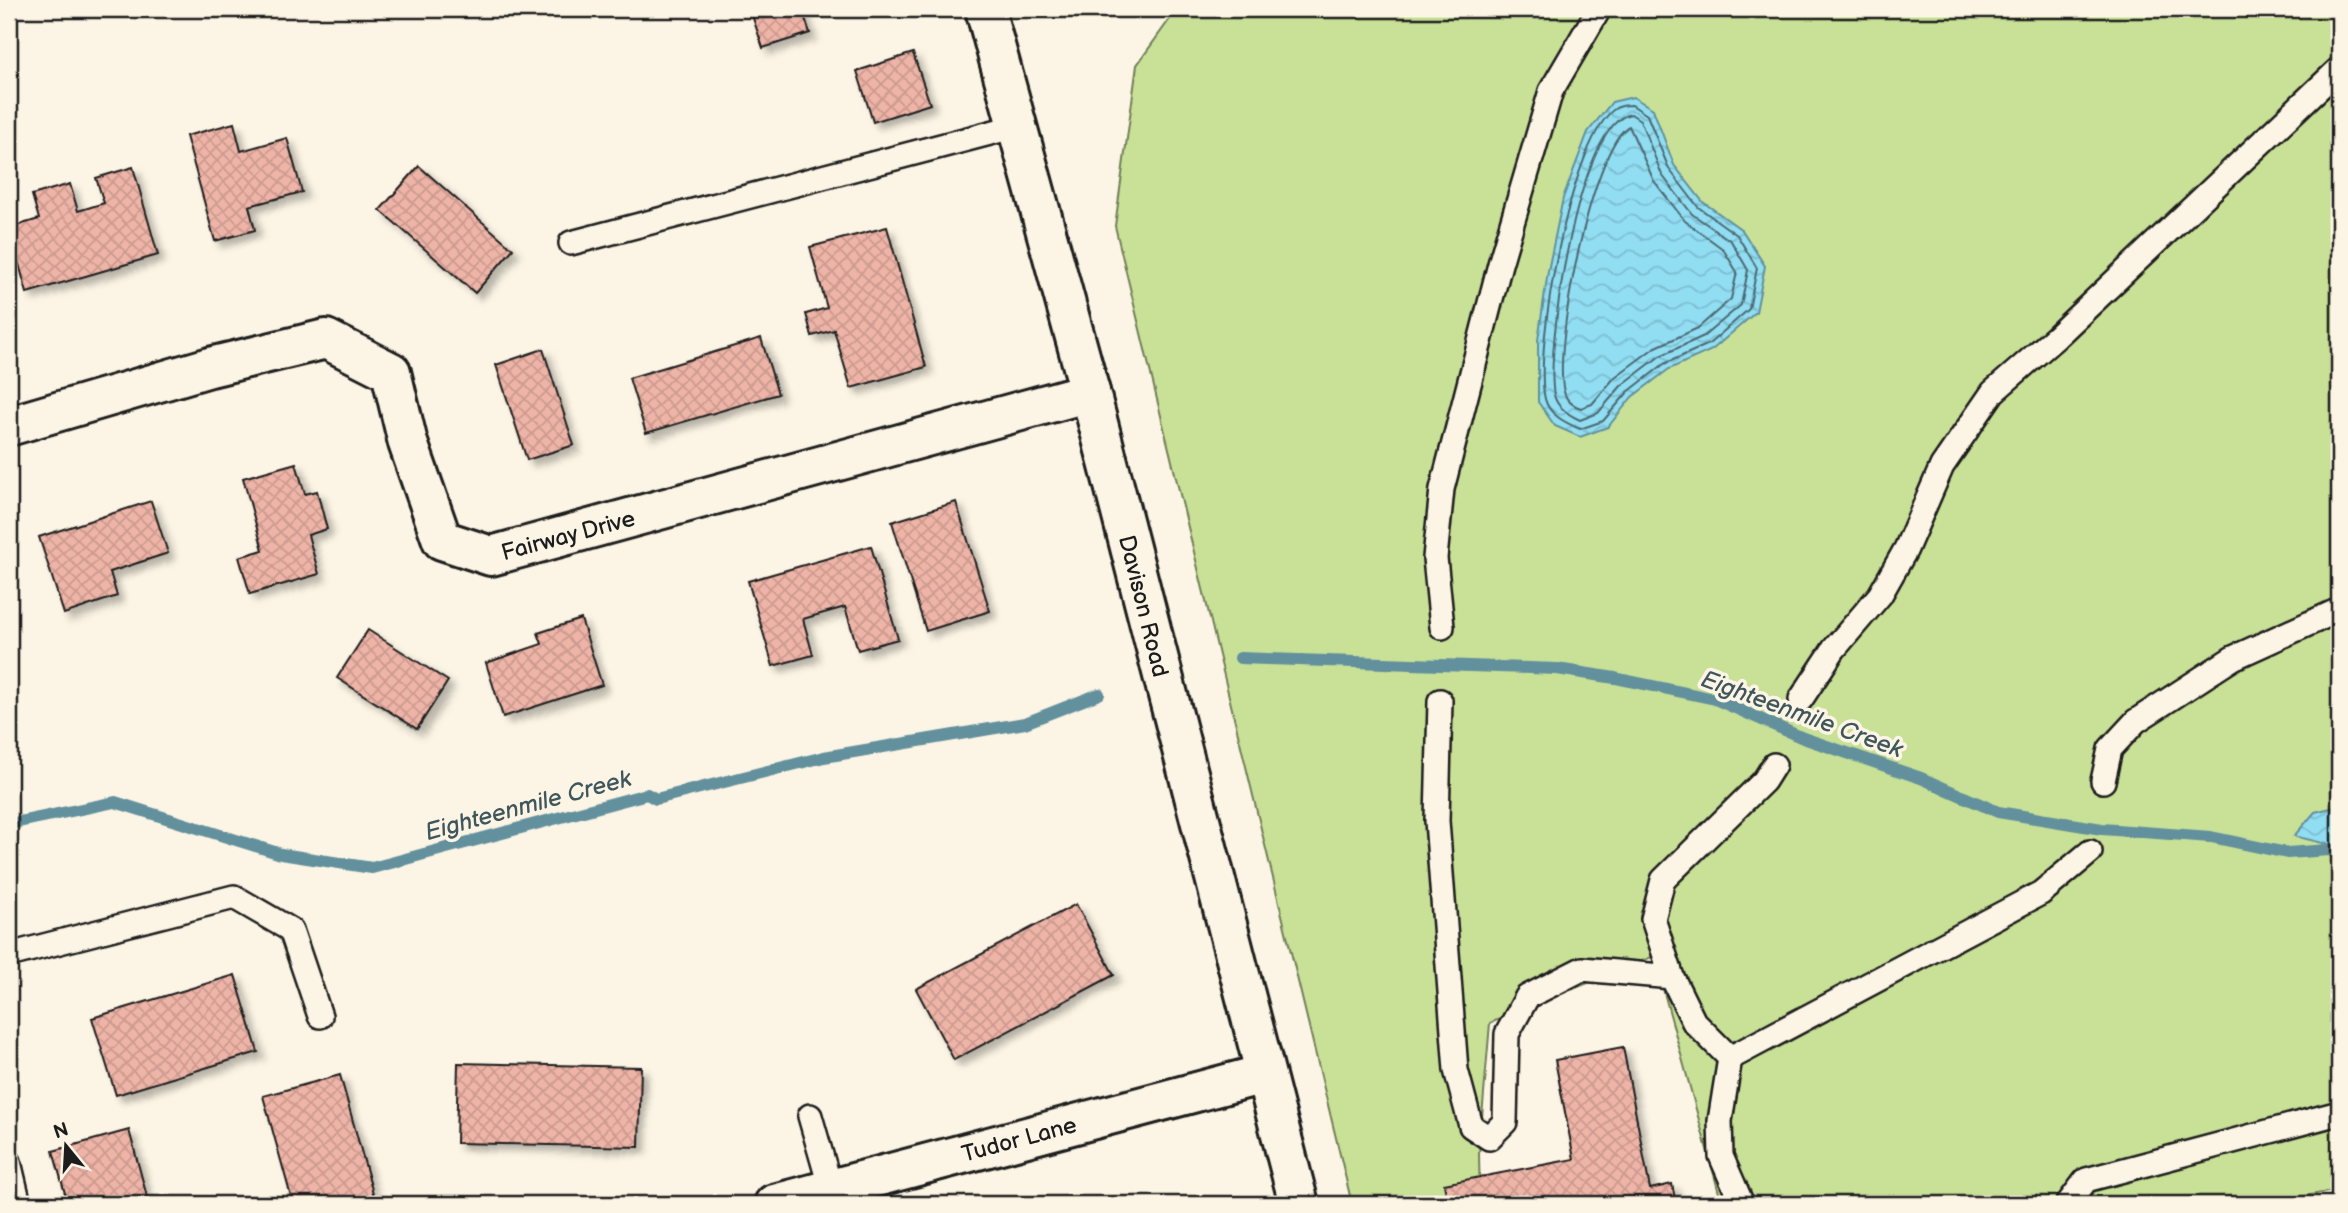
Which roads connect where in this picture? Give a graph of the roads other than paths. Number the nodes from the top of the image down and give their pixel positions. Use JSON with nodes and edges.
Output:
{"nodes":[{"id":1,"x":985,"y":9,"type":"edge"},
{"id":2,"x":1599,"y":9,"type":"edge"},
{"id":3,"x":2339,"y":69,"type":"edge"},
{"id":4,"x":1017,"y":126,"type":"junction"},
{"id":5,"x":571,"y":243,"type":"dead end"},
{"id":6,"x":1090,"y":392,"type":"junction"},
{"id":7,"x":9,"y":426,"type":"edge"},
{"id":8,"x":2339,"y":610,"type":"edge"},
{"id":9,"x":1442,"y":626,"type":"dead end"},
{"id":10,"x":1801,"y":699,"type":"dead end"},
{"id":11,"x":1440,"y":701,"type":"dead end"},
{"id":12,"x":1773,"y":765,"type":"dead end"},
{"id":13,"x":2104,"y":780,"type":"dead end"},
{"id":14,"x":2090,"y":852,"type":"dead end"},
{"id":15,"x":9,"y":955,"type":"edge"},
{"id":16,"x":1672,"y":977,"type":"junction"},
{"id":17,"x":320,"y":1016,"type":"dead end"},
{"id":18,"x":1730,"y":1058,"type":"junction"},
{"id":19,"x":1264,"y":1074,"type":"junction"},
{"id":20,"x":2339,"y":1112,"type":"edge"},
{"id":21,"x":810,"y":1116,"type":"dead end"},
{"id":22,"x":9,"y":1162,"type":"edge"},
{"id":23,"x":833,"y":1197,"type":"edge"},
{"id":24,"x":19,"y":1204,"type":"edge"},
{"id":25,"x":774,"y":1204,"type":"edge"},
{"id":26,"x":1299,"y":1204,"type":"edge"},
{"id":27,"x":1742,"y":1204,"type":"edge"},
{"id":28,"x":2068,"y":1204,"type":"edge"}],
"edges":[{"from":1,"to":4,"type":"street","name":"Davison Road"},
{"from":2,"to":9,"type":"lane"},
{"from":3,"to":10,"type":"lane"},
{"from":4,"to":5,"type":"lane"},
{"from":4,"to":6,"type":"street","name":"Davison Road"},
{"from":6,"to":7,"type":"street","name":"Fairway Drive"},
{"from":6,"to":19,"type":"street","name":"Davison Road"},
{"from":8,"to":13,"type":"lane"},
{"from":11,"to":16,"type":"lane"},
{"from":12,"to":16,"type":"lane"},
{"from":14,"to":18,"type":"lane"},
{"from":15,"to":17,"type":"lane"},
{"from":16,"to":18,"type":"lane"},
{"from":18,"to":27,"type":"lane"},
{"from":19,"to":23,"type":"street","name":"Tudor Lane"},
{"from":19,"to":26,"type":"street","name":"Davison Road"},
{"from":20,"to":28,"type":"lane"},
{"from":21,"to":23,"type":"lane"},
{"from":22,"to":24,"type":"lane"},
{"from":23,"to":25,"type":"street","name":"Tudor Lane"}]}
